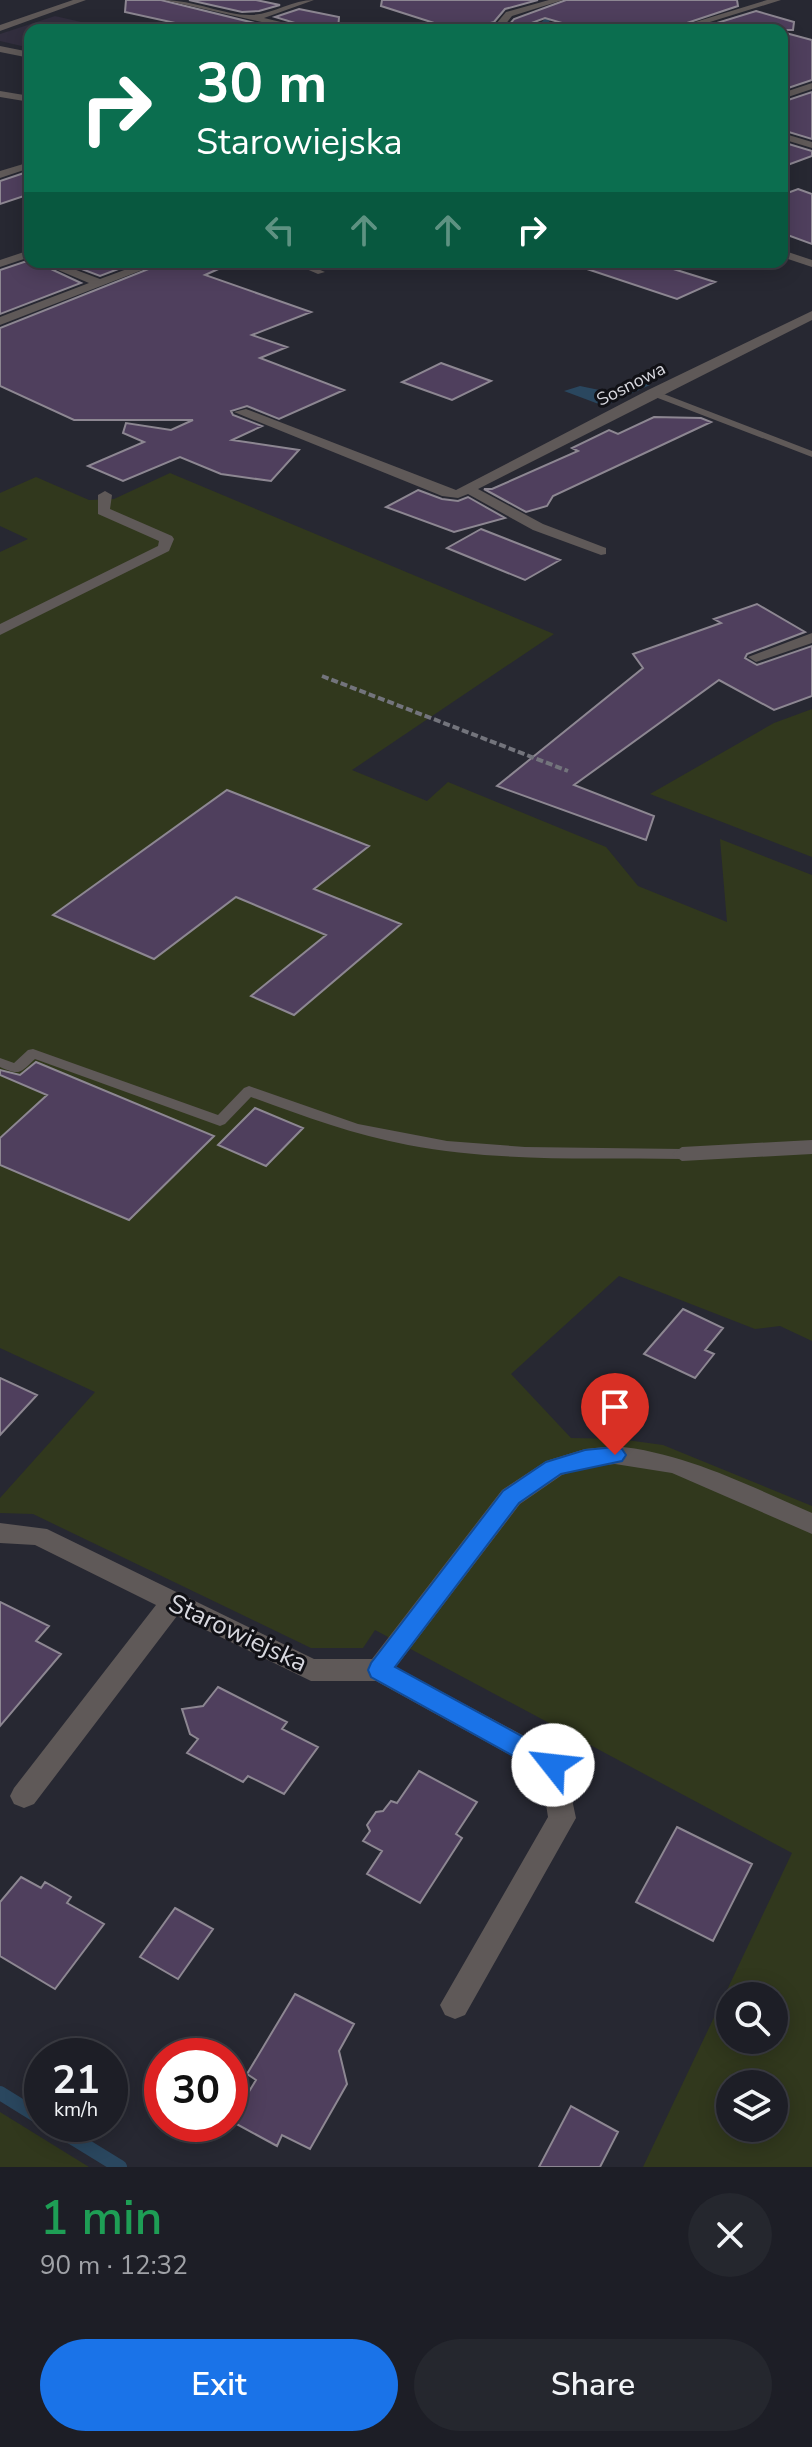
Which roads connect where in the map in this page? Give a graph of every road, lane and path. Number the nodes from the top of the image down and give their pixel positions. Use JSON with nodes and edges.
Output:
{"nodes":[{"id":1,"x":82,"y":0,"type":"edge"},
{"id":2,"x":168,"y":0,"type":"edge"},
{"id":3,"x":310,"y":0,"type":"edge"},
{"id":4,"x":559,"y":0,"type":"edge"},
{"id":5,"x":777,"y":0,"type":"edge"},
{"id":6,"x":253,"y":18,"type":"junction"},
{"id":7,"x":282,"y":24,"type":"edge"},
{"id":8,"x":501,"y":24,"type":"edge"},
{"id":9,"x":695,"y":24,"type":"edge"},
{"id":10,"x":0,"y":28,"type":"edge"},
{"id":11,"x":0,"y":49,"type":"edge"},
{"id":12,"x":24,"y":54,"type":"edge"},
{"id":13,"x":812,"y":86,"type":"edge"},
{"id":14,"x":0,"y":94,"type":"edge"},
{"id":15,"x":788,"y":94,"type":"edge"},
{"id":16,"x":24,"y":98,"type":"edge"},
{"id":17,"x":788,"y":138,"type":"edge"},
{"id":18,"x":812,"y":145,"type":"edge"},
{"id":19,"x":24,"y":167,"type":"edge"},
{"id":20,"x":0,"y":175,"type":"edge"},
{"id":21,"x":788,"y":255,"type":"edge"},
{"id":22,"x":24,"y":257,"type":"edge"},
{"id":23,"x":0,"y":264,"type":"edge"},
{"id":24,"x":812,"y":264,"type":"edge"},
{"id":25,"x":60,"y":268,"type":"edge"},
{"id":26,"x":140,"y":268,"type":"edge"},
{"id":27,"x":310,"y":268,"type":"edge"},
{"id":28,"x":321,"y":272,"type":"dead end"},
{"id":29,"x":99,"y":283,"type":"junction"},
{"id":30,"x":812,"y":315,"type":"edge"},
{"id":31,"x":0,"y":321,"type":"edge"},
{"id":32,"x":653,"y":393,"type":"junction"},
{"id":33,"x":241,"y":412,"type":"dead end"},
{"id":34,"x":812,"y":454,"type":"edge"},
{"id":35,"x":468,"y":489,"type":"junction"},
{"id":36,"x":105,"y":495,"type":"dead end"},
{"id":37,"x":601,"y":551,"type":"dead end"},
{"id":38,"x":5,"y":623,"type":"edge"},
{"id":39,"x":812,"y":638,"type":"edge"},
{"id":40,"x":756,"y":657,"type":"dead end"},
{"id":41,"x":322,"y":676,"type":"dead end"},
{"id":42,"x":568,"y":771,"type":"dead end"},
{"id":43,"x":0,"y":1062,"type":"edge"},
{"id":44,"x":812,"y":1147,"type":"edge"},
{"id":45,"x":682,"y":1154,"type":"joint"},
{"id":46,"x":812,"y":1524,"type":"edge"},
{"id":47,"x":0,"y":1533,"type":"edge"},
{"id":48,"x":172,"y":1603,"type":"junction"},
{"id":49,"x":379,"y":1670,"type":"junction"},
{"id":50,"x":24,"y":1796,"type":"dead end"},
{"id":51,"x":455,"y":2005,"type":"dead end"}],
"edges":[{"from":1,"to":10,"type":"street"},
{"from":2,"to":6,"type":"street"},
{"from":3,"to":6,"type":"street"},
{"from":4,"to":8,"type":"street"},
{"from":5,"to":9,"type":"street"},
{"from":6,"to":7,"type":"street"},
{"from":11,"to":12,"type":"street"},
{"from":13,"to":15,"type":"street"},
{"from":14,"to":16,"type":"street"},
{"from":17,"to":18,"type":"street"},
{"from":19,"to":20,"type":"street"},
{"from":21,"to":24,"type":"street"},
{"from":22,"to":23,"type":"street"},
{"from":25,"to":29,"type":"street"},
{"from":26,"to":29,"type":"street"},
{"from":27,"to":28,"type":"lane"},
{"from":29,"to":31,"type":"street"},
{"from":30,"to":32,"type":"street","name":"Sosnowa"},
{"from":32,"to":34,"type":"lane"},
{"from":32,"to":35,"type":"street","name":"Sosnowa"},
{"from":33,"to":35,"type":"street"},
{"from":35,"to":37,"type":"street"},
{"from":36,"to":38,"type":"street"},
{"from":39,"to":40,"type":"street"},
{"from":41,"to":42,"type":"path"},
{"from":43,"to":45,"type":"lane"},
{"from":44,"to":45,"type":"street"},
{"from":46,"to":49,"type":"street"},
{"from":47,"to":48,"type":"street","name":"Starowiejska"},
{"from":48,"to":49,"type":"street","name":"Starowiejska"},
{"from":48,"to":50,"type":"street"},
{"from":49,"to":51,"type":"street"}]}
